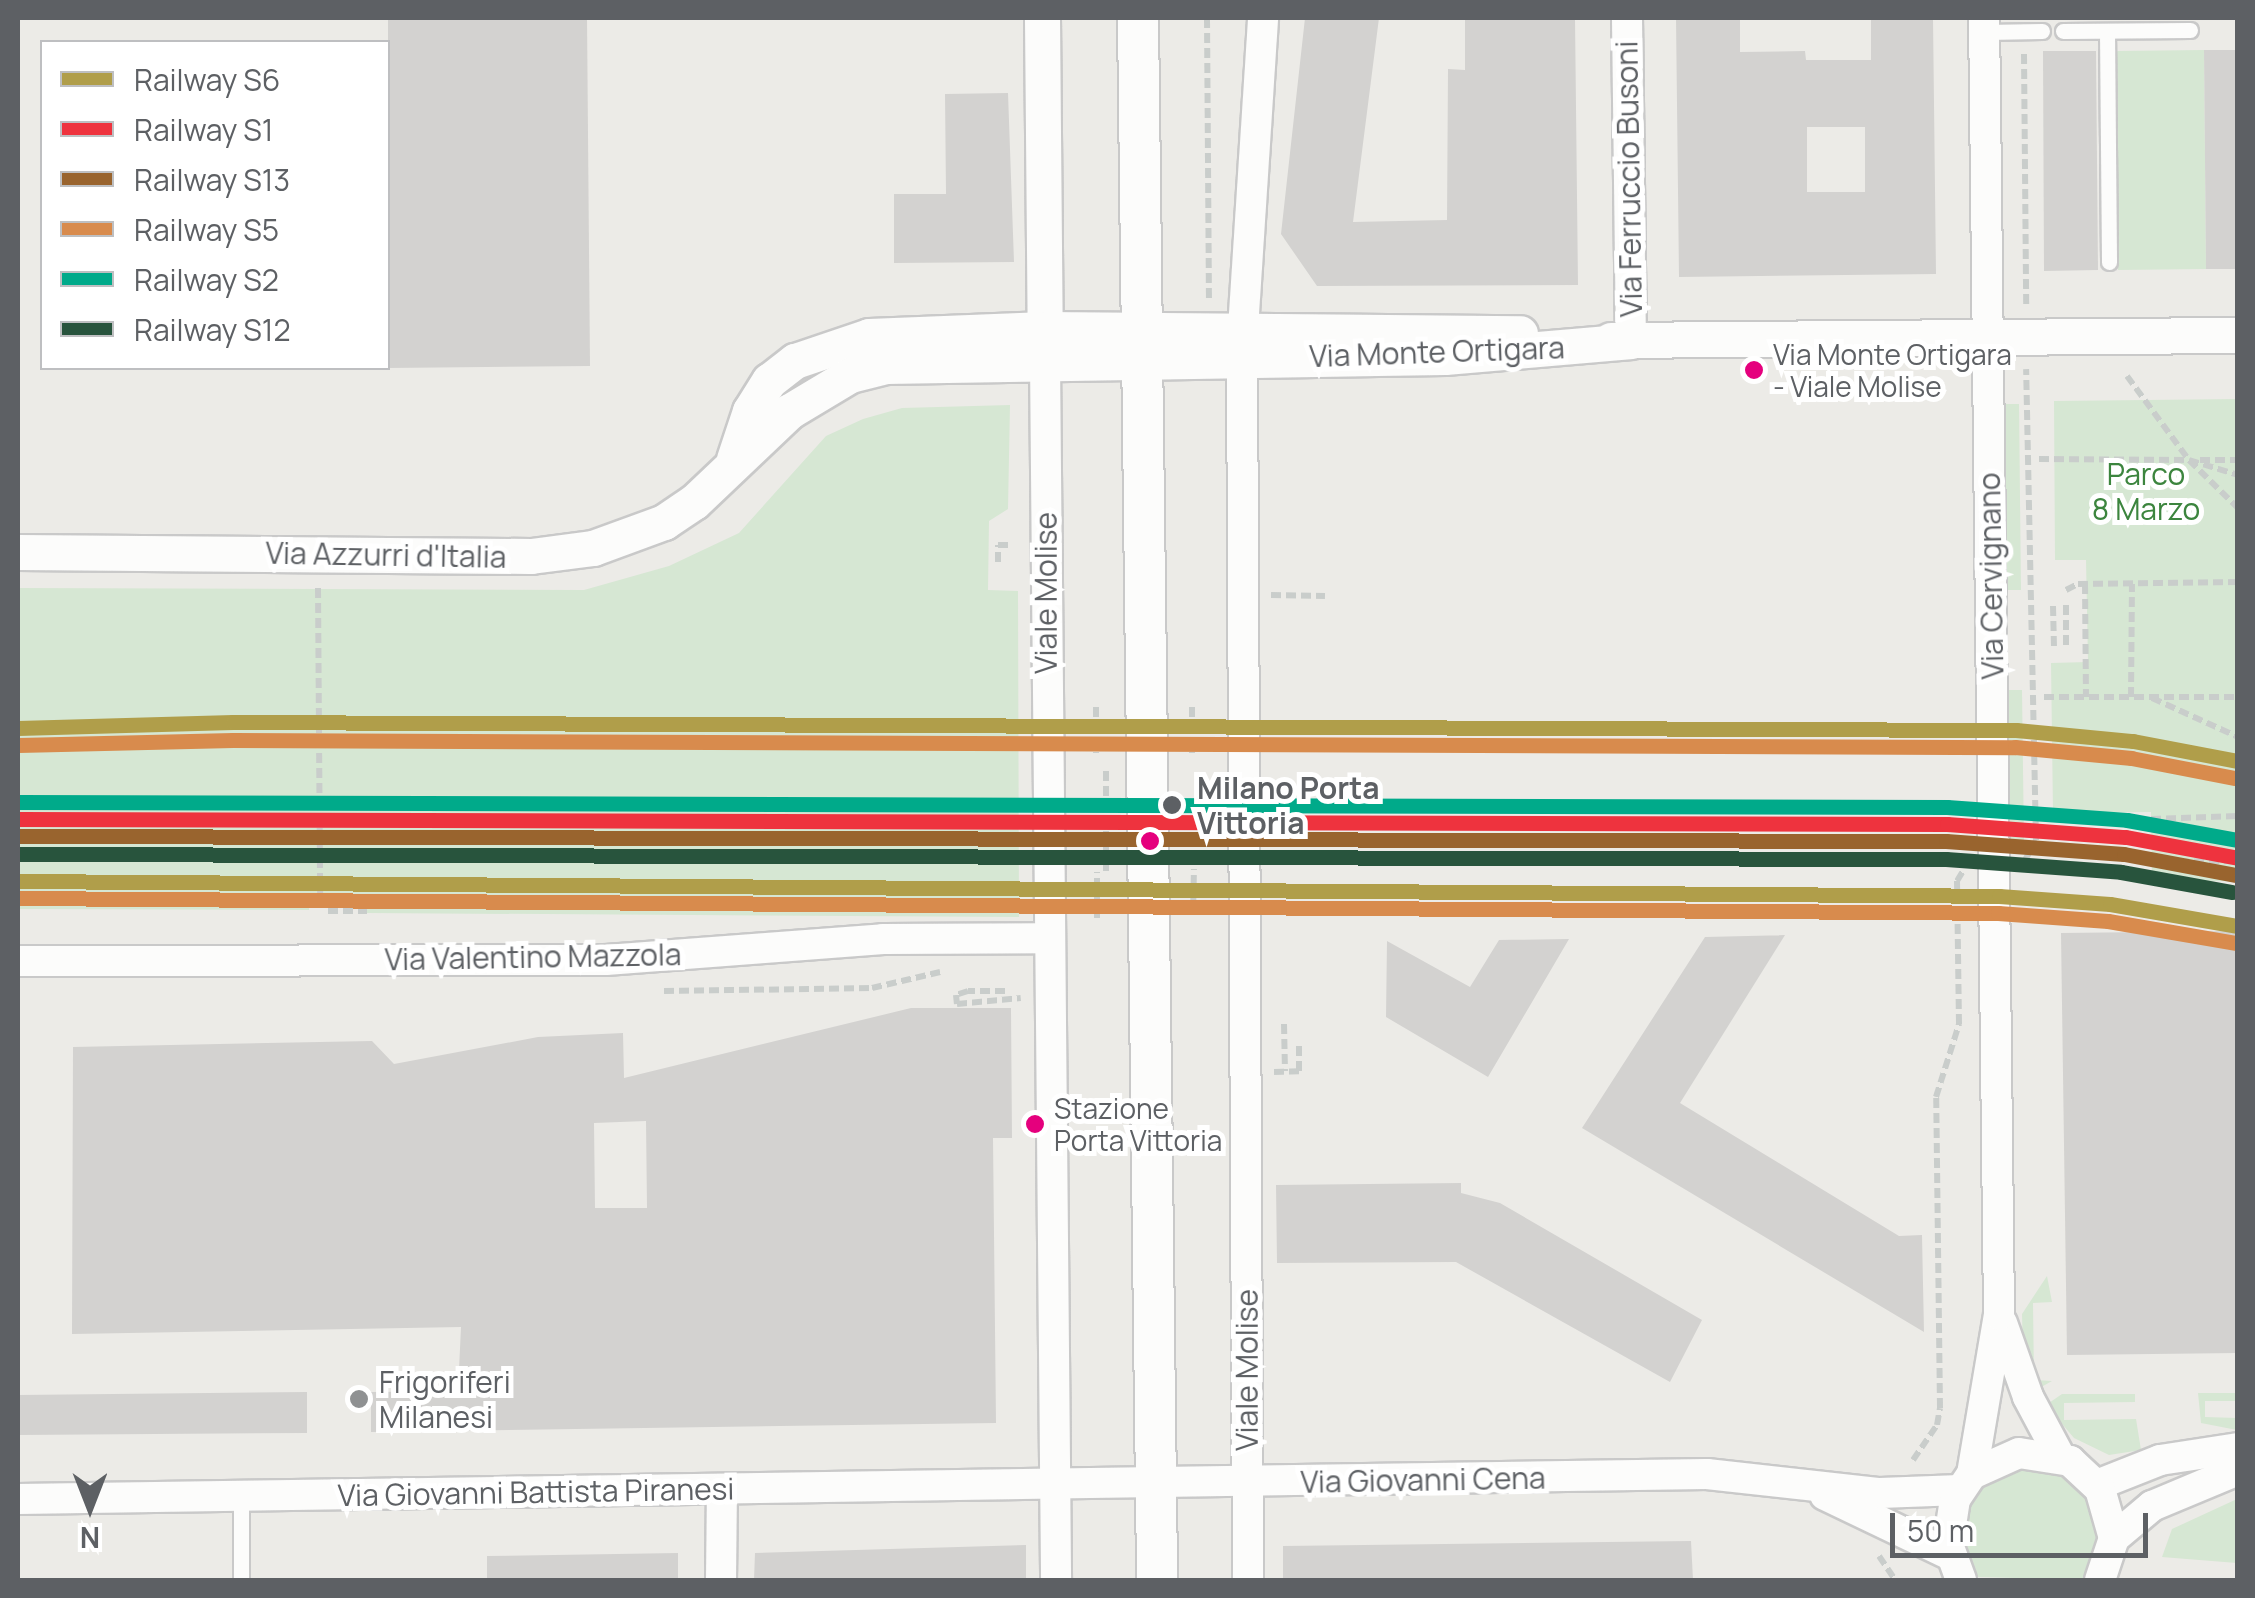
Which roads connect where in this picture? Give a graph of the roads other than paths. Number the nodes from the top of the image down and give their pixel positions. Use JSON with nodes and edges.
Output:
{"nodes":[{"id":1,"x":1042,"y":18,"type":"edge"},
{"id":2,"x":1138,"y":18,"type":"edge"},
{"id":3,"x":1263,"y":18,"type":"edge"},
{"id":4,"x":1626,"y":18,"type":"edge"},
{"id":5,"x":1985,"y":25,"type":"edge"},
{"id":6,"x":2190,"y":30,"type":"dead end"},
{"id":7,"x":2042,"y":31,"type":"dead end"},
{"id":8,"x":2063,"y":31,"type":"dead end"},
{"id":9,"x":2107,"y":31,"type":"junction"},
{"id":10,"x":2109,"y":262,"type":"dead end"},
{"id":11,"x":1231,"y":335,"type":"junction"},
{"id":12,"x":2238,"y":335,"type":"edge"},
{"id":13,"x":1988,"y":338,"type":"junction"},
{"id":14,"x":1631,"y":341,"type":"junction"},
{"id":15,"x":1143,"y":344,"type":"junction"},
{"id":16,"x":1045,"y":345,"type":"junction"},
{"id":17,"x":18,"y":552,"type":"edge"},
{"id":18,"x":1047,"y":938,"type":"junction"},
{"id":19,"x":18,"y":961,"type":"edge"},
{"id":20,"x":1999,"y":1315,"type":"junction"},
{"id":21,"x":2238,"y":1448,"type":"edge"},
{"id":22,"x":2060,"y":1457,"type":"junction"},
{"id":23,"x":2238,"y":1470,"type":"edge"},
{"id":24,"x":1790,"y":1480,"type":"junction"},
{"id":25,"x":1248,"y":1482,"type":"junction"},
{"id":26,"x":1966,"y":1482,"type":"junction"},
{"id":27,"x":1156,"y":1484,"type":"junction"},
{"id":28,"x":2097,"y":1484,"type":"junction"},
{"id":29,"x":1055,"y":1485,"type":"junction"},
{"id":30,"x":722,"y":1489,"type":"junction"},
{"id":31,"x":241,"y":1496,"type":"junction"},
{"id":32,"x":18,"y":1499,"type":"edge"},
{"id":33,"x":2114,"y":1538,"type":"junction"},
{"id":34,"x":1955,"y":1568,"type":"edge"},
{"id":35,"x":2105,"y":1576,"type":"edge"},
{"id":36,"x":241,"y":1580,"type":"edge"},
{"id":37,"x":721,"y":1580,"type":"edge"},
{"id":38,"x":1056,"y":1580,"type":"edge"},
{"id":39,"x":1157,"y":1580,"type":"edge"},
{"id":40,"x":1248,"y":1580,"type":"edge"}],
"edges":[{"from":1,"to":16,"type":"street","name":"Viale Molise"},
{"from":2,"to":15,"type":"main road"},
{"from":3,"to":11,"type":"street","name":"Viale Molise"},
{"from":4,"to":14,"type":"street","name":"Via Ferruccio Busoni"},
{"from":5,"to":7,"type":"lane"},
{"from":5,"to":13,"type":"street","name":"Via Cervignano"},
{"from":6,"to":9,"type":"lane"},
{"from":8,"to":9,"type":"lane"},
{"from":9,"to":10,"type":"lane"},
{"from":11,"to":14,"type":"street","name":"Via Monte Ortigara"},
{"from":11,"to":15,"type":"street"},
{"from":11,"to":25,"type":"street","name":"Viale Molise"},
{"from":12,"to":13,"type":"street","name":"Via Monte Ortigara"},
{"from":13,"to":14,"type":"street","name":"Via Monte Ortigara"},
{"from":13,"to":20,"type":"street","name":"Via Cervignano"},
{"from":15,"to":16,"type":"street"},
{"from":15,"to":27,"type":"main road"},
{"from":16,"to":17,"type":"street","name":"Via Azzurri d'Italia"},
{"from":16,"to":18,"type":"street","name":"Viale Molise"},
{"from":18,"to":19,"type":"street","name":"Via Valentino Mazzola"},
{"from":18,"to":29,"type":"street","name":"Viale Molise"},
{"from":20,"to":22,"type":"street","name":"Via Cervignano"},
{"from":20,"to":26,"type":"street","name":"Via Cervignano"},
{"from":21,"to":28,"type":"street"},
{"from":22,"to":26,"type":"street","name":"Via Giovanni Cena"},
{"from":22,"to":28,"type":"street"},
{"from":23,"to":33,"type":"street"},
{"from":24,"to":25,"type":"street","name":"Via Giovanni Cena"},
{"from":24,"to":26,"type":"street","name":"Via Giovanni Cena"},
{"from":24,"to":34,"type":"street","name":"Via Giovanni Cena"},
{"from":25,"to":27,"type":"street","name":"Via Giovanni Cena"},
{"from":25,"to":40,"type":"street","name":"Viale Molise"},
{"from":26,"to":34,"type":"street","name":"Via Giovanni Cena"},
{"from":27,"to":29,"type":"street","name":"Via Giovanni Cena"},
{"from":27,"to":39,"type":"main road"},
{"from":28,"to":33,"type":"street"},
{"from":29,"to":30,"type":"street","name":"Via Giovanni Battista Piranesi"},
{"from":29,"to":38,"type":"street","name":"Viale Molise"},
{"from":30,"to":31,"type":"street","name":"Via Giovanni Battista Piranesi"},
{"from":30,"to":37,"type":"street"},
{"from":31,"to":32,"type":"street","name":"Via Giovanni Battista Piranesi"},
{"from":31,"to":36,"type":"lane"},
{"from":33,"to":35,"type":"street"}]}
